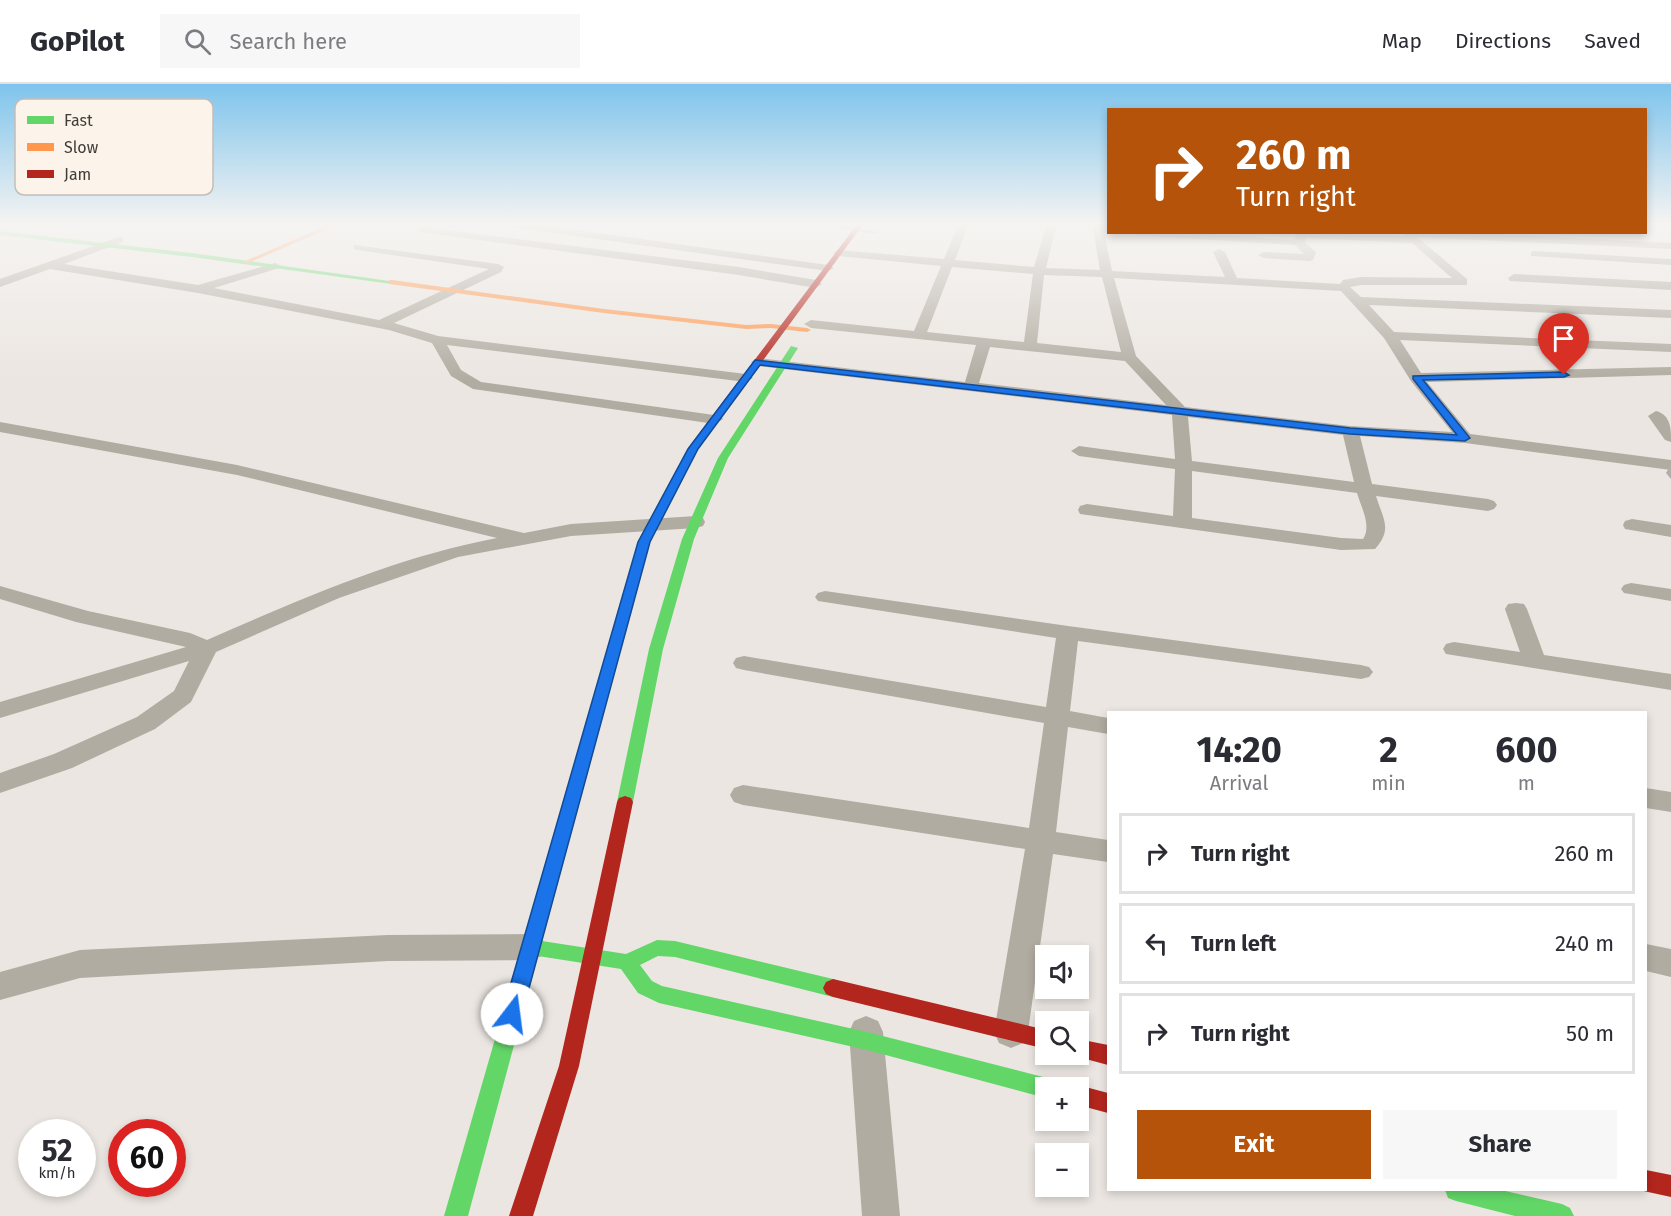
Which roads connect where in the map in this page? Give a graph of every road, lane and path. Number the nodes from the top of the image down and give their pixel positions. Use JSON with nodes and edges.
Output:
{"nodes":[{"id":1,"x":20,"y":276,"type":"edge"},
{"id":2,"x":116,"y":276,"type":"edge"},
{"id":3,"x":242,"y":276,"type":"edge"},
{"id":4,"x":343,"y":276,"type":"edge"},
{"id":5,"x":398,"y":276,"type":"edge"},
{"id":6,"x":483,"y":276,"type":"edge"},
{"id":7,"x":766,"y":276,"type":"edge"},
{"id":8,"x":822,"y":276,"type":"edge"},
{"id":9,"x":942,"y":276,"type":"edge"},
{"id":10,"x":1038,"y":276,"type":"edge"},
{"id":11,"x":1107,"y":276,"type":"edge"},
{"id":12,"x":1145,"y":276,"type":"edge"},
{"id":13,"x":1230,"y":276,"type":"edge"},
{"id":14,"x":1456,"y":276,"type":"edge"},
{"id":15,"x":1634,"y":276,"type":"edge"},
{"id":16,"x":1514,"y":278,"type":"dead end"},
{"id":17,"x":1232,"y":280,"type":"junction"},
{"id":18,"x":0,"y":283,"type":"edge"},
{"id":19,"x":462,"y":285,"type":"junction"},
{"id":20,"x":816,"y":285,"type":"junction"},
{"id":21,"x":1647,"y":285,"type":"junction"},
{"id":22,"x":1671,"y":286,"type":"edge"},
{"id":23,"x":1344,"y":288,"type":"junction"},
{"id":24,"x":198,"y":289,"type":"junction"},
{"id":25,"x":449,"y":291,"type":"junction"},
{"id":26,"x":1671,"y":300,"type":"edge"},
{"id":27,"x":1358,"y":301,"type":"junction"},
{"id":28,"x":1671,"y":314,"type":"edge"},
{"id":29,"x":812,"y":323,"type":"junction"},
{"id":30,"x":381,"y":324,"type":"junction"},
{"id":31,"x":778,"y":327,"type":"junction"},
{"id":32,"x":919,"y":335,"type":"junction"},
{"id":33,"x":1390,"y":336,"type":"junction"},
{"id":34,"x":437,"y":340,"type":"junction"},
{"id":35,"x":984,"y":344,"type":"junction"},
{"id":36,"x":1030,"y":347,"type":"junction"},
{"id":37,"x":1669,"y":349,"type":"edge"},
{"id":38,"x":1129,"y":357,"type":"junction"},
{"id":39,"x":758,"y":362,"type":"junction"},
{"id":40,"x":782,"y":365,"type":"junction"},
{"id":41,"x":1671,"y":371,"type":"edge"},
{"id":42,"x":746,"y":378,"type":"junction"},
{"id":43,"x":1416,"y":378,"type":"junction"},
{"id":44,"x":971,"y":386,"type":"junction"},
{"id":45,"x":1180,"y":411,"type":"junction"},
{"id":46,"x":1656,"y":416,"type":"dead end"},
{"id":47,"x":715,"y":419,"type":"junction"},
{"id":48,"x":0,"y":427,"type":"edge"},
{"id":49,"x":1350,"y":431,"type":"junction"},
{"id":50,"x":1671,"y":436,"type":"edge"},
{"id":51,"x":1465,"y":438,"type":"junction"},
{"id":52,"x":1079,"y":451,"type":"dead end"},
{"id":53,"x":1184,"y":465,"type":"junction"},
{"id":54,"x":1671,"y":465,"type":"edge"},
{"id":55,"x":1364,"y":488,"type":"junction"},
{"id":56,"x":1488,"y":504,"type":"dead end"},
{"id":57,"x":1087,"y":510,"type":"dead end"},
{"id":58,"x":1182,"y":522,"type":"junction"},
{"id":59,"x":1632,"y":525,"type":"dead end"},
{"id":60,"x":692,"y":531,"type":"junction"},
{"id":61,"x":1671,"y":531,"type":"edge"},
{"id":62,"x":649,"y":533,"type":"junction"},
{"id":63,"x":524,"y":538,"type":"junction"},
{"id":64,"x":1631,"y":589,"type":"dead end"},
{"id":65,"x":0,"y":592,"type":"edge"},
{"id":66,"x":1671,"y":595,"type":"edge"},
{"id":67,"x":825,"y":597,"type":"dead end"},
{"id":68,"x":1516,"y":609,"type":"dead end"},
{"id":69,"x":1068,"y":633,"type":"junction"},
{"id":70,"x":207,"y":648,"type":"junction"},
{"id":71,"x":1454,"y":649,"type":"dead end"},
{"id":72,"x":1535,"y":661,"type":"junction"},
{"id":73,"x":744,"y":663,"type":"dead end"},
{"id":74,"x":1361,"y":672,"type":"dead end"},
{"id":75,"x":1671,"y":682,"type":"edge"},
{"id":76,"x":0,"y":710,"type":"edge"},
{"id":77,"x":1055,"y":718,"type":"junction"},
{"id":78,"x":1107,"y":726,"type":"edge"},
{"id":79,"x":0,"y":783,"type":"edge"},
{"id":80,"x":743,"y":795,"type":"dead end"},
{"id":81,"x":1647,"y":798,"type":"edge"},
{"id":82,"x":1671,"y":802,"type":"edge"},
{"id":83,"x":1041,"y":840,"type":"junction"},
{"id":84,"x":1107,"y":850,"type":"edge"},
{"id":85,"x":531,"y":947,"type":"junction"},
{"id":86,"x":594,"y":957,"type":"junction"},
{"id":87,"x":1647,"y":958,"type":"edge"},
{"id":88,"x":627,"y":962,"type":"junction"},
{"id":89,"x":1671,"y":963,"type":"edge"},
{"id":90,"x":0,"y":986,"type":"edge"},
{"id":91,"x":863,"y":995,"type":"junction"},
{"id":92,"x":1011,"y":1032,"type":"junction"},
{"id":93,"x":1035,"y":1037,"type":"edge"},
{"id":94,"x":867,"y":1041,"type":"junction"},
{"id":95,"x":1089,"y":1051,"type":"edge"},
{"id":96,"x":1107,"y":1055,"type":"edge"},
{"id":97,"x":1035,"y":1085,"type":"edge"},
{"id":98,"x":1089,"y":1098,"type":"edge"},
{"id":99,"x":1107,"y":1103,"type":"edge"},
{"id":100,"x":1647,"y":1181,"type":"edge"},
{"id":101,"x":1671,"y":1186,"type":"edge"},
{"id":102,"x":1460,"y":1191,"type":"edge"},
{"id":103,"x":456,"y":1216,"type":"edge"},
{"id":104,"x":521,"y":1216,"type":"edge"},
{"id":105,"x":881,"y":1216,"type":"edge"},
{"id":106,"x":1562,"y":1216,"type":"edge"}],
"edges":[{"from":1,"to":18,"type":"street"},
{"from":2,"to":24,"type":"street"},
{"from":3,"to":24,"type":"street"},
{"from":4,"to":25,"type":"street"},
{"from":5,"to":19,"type":"street"},
{"from":6,"to":19,"type":"street"},
{"from":7,"to":20,"type":"street"},
{"from":8,"to":20,"type":"street"},
{"from":9,"to":32,"type":"street"},
{"from":10,"to":36,"type":"street"},
{"from":11,"to":38,"type":"street"},
{"from":12,"to":17,"type":"street"},
{"from":13,"to":17,"type":"street"},
{"from":14,"to":23,"type":"street"},
{"from":15,"to":21,"type":"street"},
{"from":16,"to":21,"type":"street"},
{"from":17,"to":23,"type":"street"},
{"from":19,"to":25,"type":"street"},
{"from":19,"to":31,"type":"street"},
{"from":20,"to":31,"type":"street"},
{"from":21,"to":22,"type":"street"},
{"from":21,"to":26,"type":"street"},
{"from":23,"to":27,"type":"street"},
{"from":24,"to":30,"type":"street"},
{"from":25,"to":30,"type":"street"},
{"from":25,"to":31,"type":"street"},
{"from":27,"to":28,"type":"street"},
{"from":27,"to":33,"type":"street"},
{"from":29,"to":31,"type":"street"},
{"from":29,"to":32,"type":"street"},
{"from":29,"to":40,"type":"street"},
{"from":30,"to":34,"type":"street"},
{"from":31,"to":39,"type":"street"},
{"from":32,"to":35,"type":"street"},
{"from":33,"to":37,"type":"street"},
{"from":33,"to":43,"type":"street"},
{"from":34,"to":42,"type":"street"},
{"from":34,"to":47,"type":"street"},
{"from":35,"to":36,"type":"street"},
{"from":35,"to":44,"type":"street"},
{"from":36,"to":38,"type":"street"},
{"from":38,"to":45,"type":"street"},
{"from":39,"to":40,"type":"street"},
{"from":39,"to":42,"type":"street"},
{"from":40,"to":44,"type":"street"},
{"from":40,"to":60,"type":"street"},
{"from":41,"to":43,"type":"street"},
{"from":42,"to":47,"type":"street"},
{"from":43,"to":51,"type":"street"},
{"from":44,"to":45,"type":"street"},
{"from":45,"to":49,"type":"street"},
{"from":45,"to":53,"type":"street"},
{"from":46,"to":50,"type":"street"},
{"from":47,"to":62,"type":"street"},
{"from":48,"to":63,"type":"street"},
{"from":49,"to":51,"type":"street"},
{"from":49,"to":55,"type":"street"},
{"from":51,"to":54,"type":"street"},
{"from":52,"to":53,"type":"street"},
{"from":53,"to":55,"type":"street"},
{"from":53,"to":58,"type":"street"},
{"from":55,"to":56,"type":"street"},
{"from":55,"to":58,"type":"street"},
{"from":57,"to":58,"type":"street"},
{"from":59,"to":61,"type":"street"},
{"from":60,"to":62,"type":"street"},
{"from":60,"to":86,"type":"street"},
{"from":62,"to":63,"type":"street"},
{"from":62,"to":85,"type":"street"},
{"from":63,"to":70,"type":"street"},
{"from":64,"to":66,"type":"street"},
{"from":65,"to":70,"type":"street"},
{"from":67,"to":69,"type":"street"},
{"from":68,"to":72,"type":"street"},
{"from":69,"to":74,"type":"street"},
{"from":69,"to":77,"type":"street"},
{"from":70,"to":76,"type":"street"},
{"from":70,"to":79,"type":"street"},
{"from":71,"to":72,"type":"street"},
{"from":72,"to":75,"type":"street"},
{"from":73,"to":77,"type":"street"},
{"from":77,"to":78,"type":"street"},
{"from":77,"to":83,"type":"street"},
{"from":80,"to":83,"type":"street"},
{"from":81,"to":82,"type":"street"},
{"from":83,"to":84,"type":"street"},
{"from":83,"to":92,"type":"street"},
{"from":85,"to":86,"type":"street"},
{"from":85,"to":90,"type":"street"},
{"from":85,"to":103,"type":"street"},
{"from":86,"to":88,"type":"street"},
{"from":86,"to":104,"type":"street"},
{"from":87,"to":89,"type":"street"},
{"from":88,"to":91,"type":"street"},
{"from":88,"to":94,"type":"street"},
{"from":91,"to":92,"type":"street"},
{"from":91,"to":94,"type":"street"},
{"from":92,"to":93,"type":"street"},
{"from":94,"to":97,"type":"street"},
{"from":94,"to":105,"type":"street"},
{"from":95,"to":96,"type":"street"},
{"from":98,"to":99,"type":"street"},
{"from":100,"to":101,"type":"street"},
{"from":102,"to":106,"type":"street"}]}
